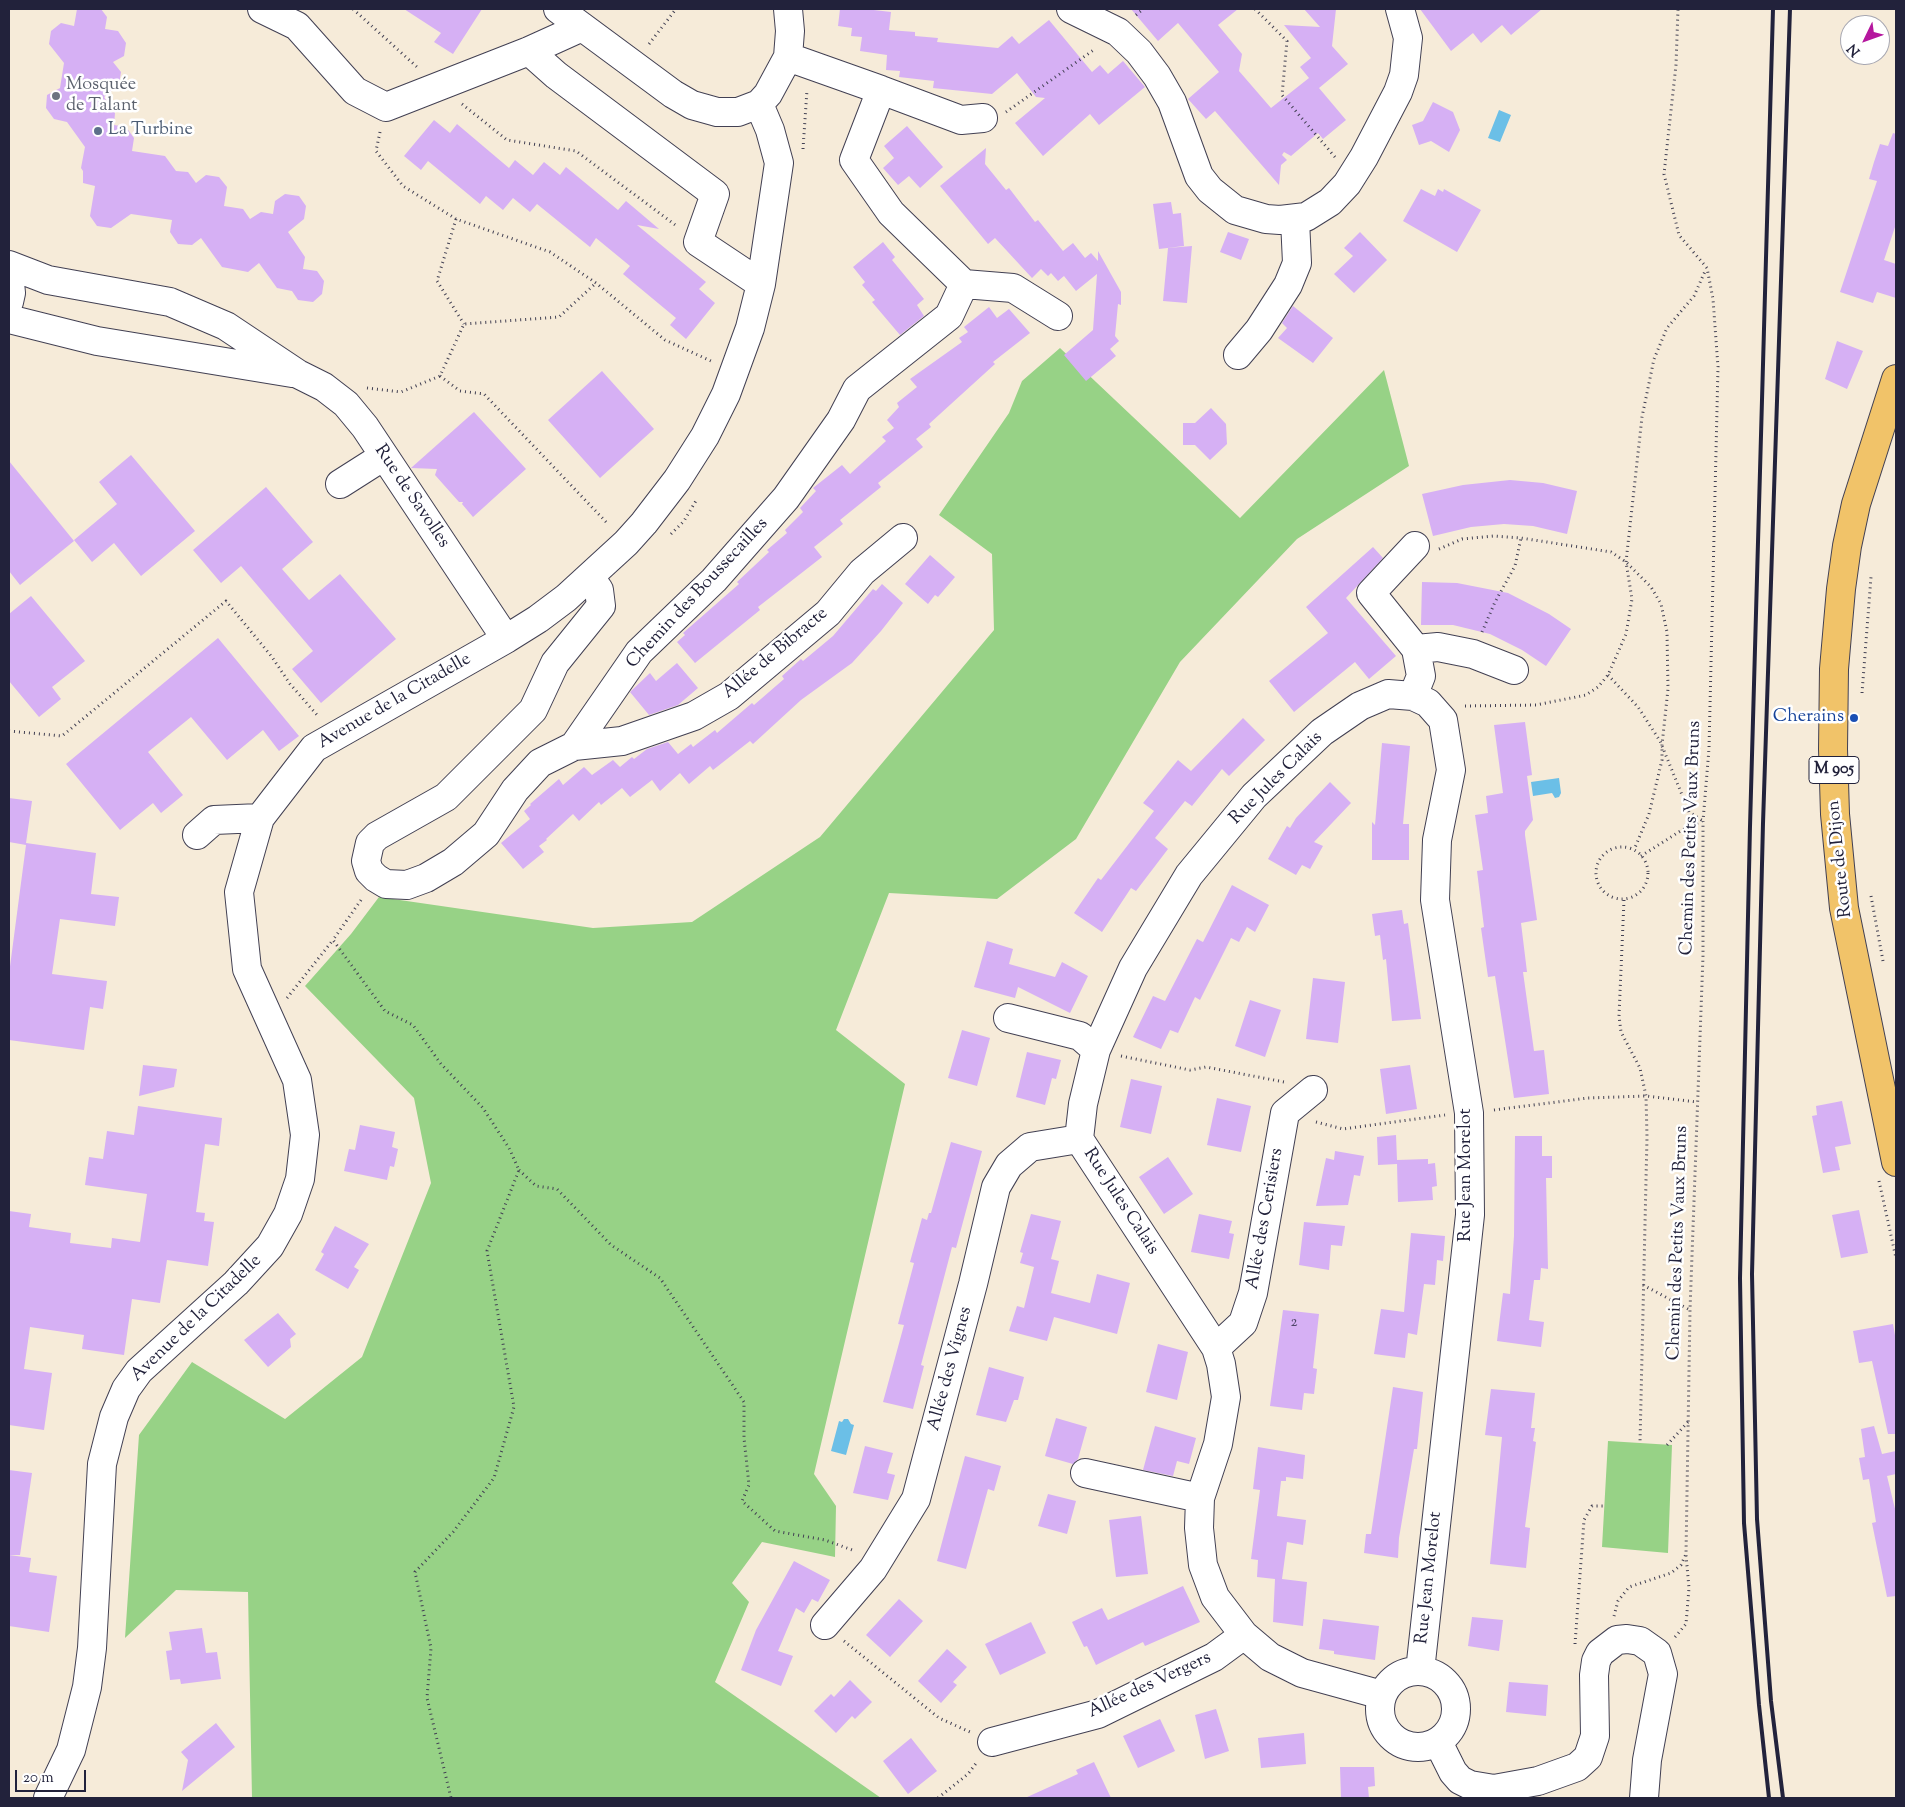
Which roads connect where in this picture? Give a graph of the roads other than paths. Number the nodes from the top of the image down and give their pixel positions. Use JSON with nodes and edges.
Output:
{"nodes":[{"id":1,"x":262,"y":9,"type":"edge"},
{"id":2,"x":558,"y":9,"type":"edge"},
{"id":3,"x":788,"y":9,"type":"edge"},
{"id":4,"x":1071,"y":9,"type":"edge"},
{"id":5,"x":1400,"y":9,"type":"edge"},
{"id":6,"x":582,"y":27,"type":"junction"},
{"id":7,"x":528,"y":51,"type":"junction"},
{"id":8,"x":788,"y":57,"type":"junction"},
{"id":9,"x":880,"y":90,"type":"junction"},
{"id":10,"x":759,"y":104,"type":"junction"},
{"id":11,"x":982,"y":118,"type":"road end"},
{"id":12,"x":1295,"y":220,"type":"junction"},
{"id":13,"x":9,"y":264,"type":"edge"},
{"id":14,"x":9,"y":273,"type":"edge"},
{"id":15,"x":761,"y":284,"type":"junction"},
{"id":16,"x":964,"y":284,"type":"junction"},
{"id":17,"x":9,"y":302,"type":"edge"},
{"id":18,"x":1058,"y":316,"type":"dead end"},
{"id":19,"x":9,"y":319,"type":"edge"},
{"id":20,"x":1238,"y":355,"type":"dead end"},
{"id":21,"x":298,"y":374,"type":"junction"},
{"id":22,"x":1896,"y":379,"type":"edge"},
{"id":23,"x":384,"y":456,"type":"junction"},
{"id":24,"x":340,"y":484,"type":"dead end"},
{"id":25,"x":903,"y":538,"type":"dead end"},
{"id":26,"x":1416,"y":546,"type":"road end"},
{"id":27,"x":590,"y":577,"type":"junction"},
{"id":28,"x":506,"y":639,"type":"junction"},
{"id":29,"x":1416,"y":650,"type":"junction"},
{"id":30,"x":1514,"y":670,"type":"dead end"},
{"id":31,"x":1413,"y":696,"type":"junction"},
{"id":32,"x":574,"y":746,"type":"junction"},
{"id":33,"x":260,"y":818,"type":"junction"},
{"id":34,"x":197,"y":835,"type":"dead end"},
{"id":35,"x":1008,"y":1018,"type":"dead end"},
{"id":36,"x":1096,"y":1050,"type":"junction"},
{"id":37,"x":1313,"y":1090,"type":"road end"},
{"id":38,"x":1079,"y":1139,"type":"junction"},
{"id":39,"x":1888,"y":1171,"type":"edge"},
{"id":40,"x":1216,"y":1348,"type":"junction"},
{"id":41,"x":1085,"y":1473,"type":"dead end"},
{"id":42,"x":1200,"y":1498,"type":"junction"},
{"id":43,"x":825,"y":1624,"type":"road end"},
{"id":44,"x":1244,"y":1635,"type":"junction"},
{"id":45,"x":1420,"y":1671,"type":"junction"},
{"id":46,"x":1382,"y":1695,"type":"junction"},
{"id":47,"x":992,"y":1742,"type":"road end"},
{"id":48,"x":1438,"y":1742,"type":"junction"},
{"id":49,"x":48,"y":1798,"type":"edge"},
{"id":50,"x":1644,"y":1798,"type":"edge"}],
"edges":[{"from":1,"to":7,"type":"street"},
{"from":2,"to":6,"type":"street"},
{"from":3,"to":8,"type":"street"},
{"from":4,"to":12,"type":"street"},
{"from":5,"to":12,"type":"street"},
{"from":6,"to":7,"type":"street"},
{"from":6,"to":10,"type":"street"},
{"from":7,"to":15,"type":"street"},
{"from":8,"to":9,"type":"street"},
{"from":8,"to":10,"type":"street"},
{"from":9,"to":11,"type":"street"},
{"from":9,"to":16,"type":"street"},
{"from":10,"to":15,"type":"street","name":"Avenue de la Citadelle"},
{"from":12,"to":20,"type":"street"},
{"from":13,"to":21,"type":"street","name":"Rue de Savolles"},
{"from":14,"to":17,"type":"street"},
{"from":15,"to":27,"type":"street","name":"Avenue de la Citadelle"},
{"from":16,"to":18,"type":"street"},
{"from":16,"to":32,"type":"street","name":"Chemin des Boussecailles"},
{"from":19,"to":21,"type":"street","name":"Rue de Savolles"},
{"from":21,"to":23,"type":"street","name":"Rue de Savolles"},
{"from":22,"to":39,"type":"main road","name":"Route de Dijon","number":"M 905"},
{"from":23,"to":24,"type":"street"},
{"from":23,"to":28,"type":"street","name":"Rue de Savolles"},
{"from":25,"to":32,"type":"street","name":"Allée de Bibracte"},
{"from":26,"to":29,"type":"street"},
{"from":27,"to":28,"type":"street","name":"Avenue de la Citadelle"},
{"from":27,"to":32,"type":"street","name":"Allée de Bibracte"},
{"from":28,"to":33,"type":"street","name":"Avenue de la Citadelle"},
{"from":29,"to":30,"type":"street"},
{"from":29,"to":31,"type":"street"},
{"from":31,"to":36,"type":"street","name":"Rue Jules Calais"},
{"from":31,"to":45,"type":"street","name":"Rue Jean Morelot"},
{"from":33,"to":34,"type":"street"},
{"from":33,"to":49,"type":"street","name":"Avenue de la Citadelle"},
{"from":35,"to":36,"type":"street"},
{"from":36,"to":38,"type":"street","name":"Rue Jules Calais"},
{"from":37,"to":40,"type":"street","name":"Allée des Cerisiers"},
{"from":38,"to":40,"type":"street","name":"Rue Jules Calais"},
{"from":38,"to":43,"type":"street","name":"Allée des Vignes"},
{"from":40,"to":42,"type":"street","name":"Rue Jules Calais"},
{"from":41,"to":42,"type":"street"},
{"from":42,"to":44,"type":"street","name":"Rue Jules Calais"},
{"from":44,"to":46,"type":"street","name":"Rue Jules Calais"},
{"from":44,"to":47,"type":"street","name":"Allée des Vergers"},
{"from":45,"to":46,"type":"street"},
{"from":45,"to":48,"type":"street"},
{"from":46,"to":48,"type":"street"},
{"from":48,"to":50,"type":"street"}]}
